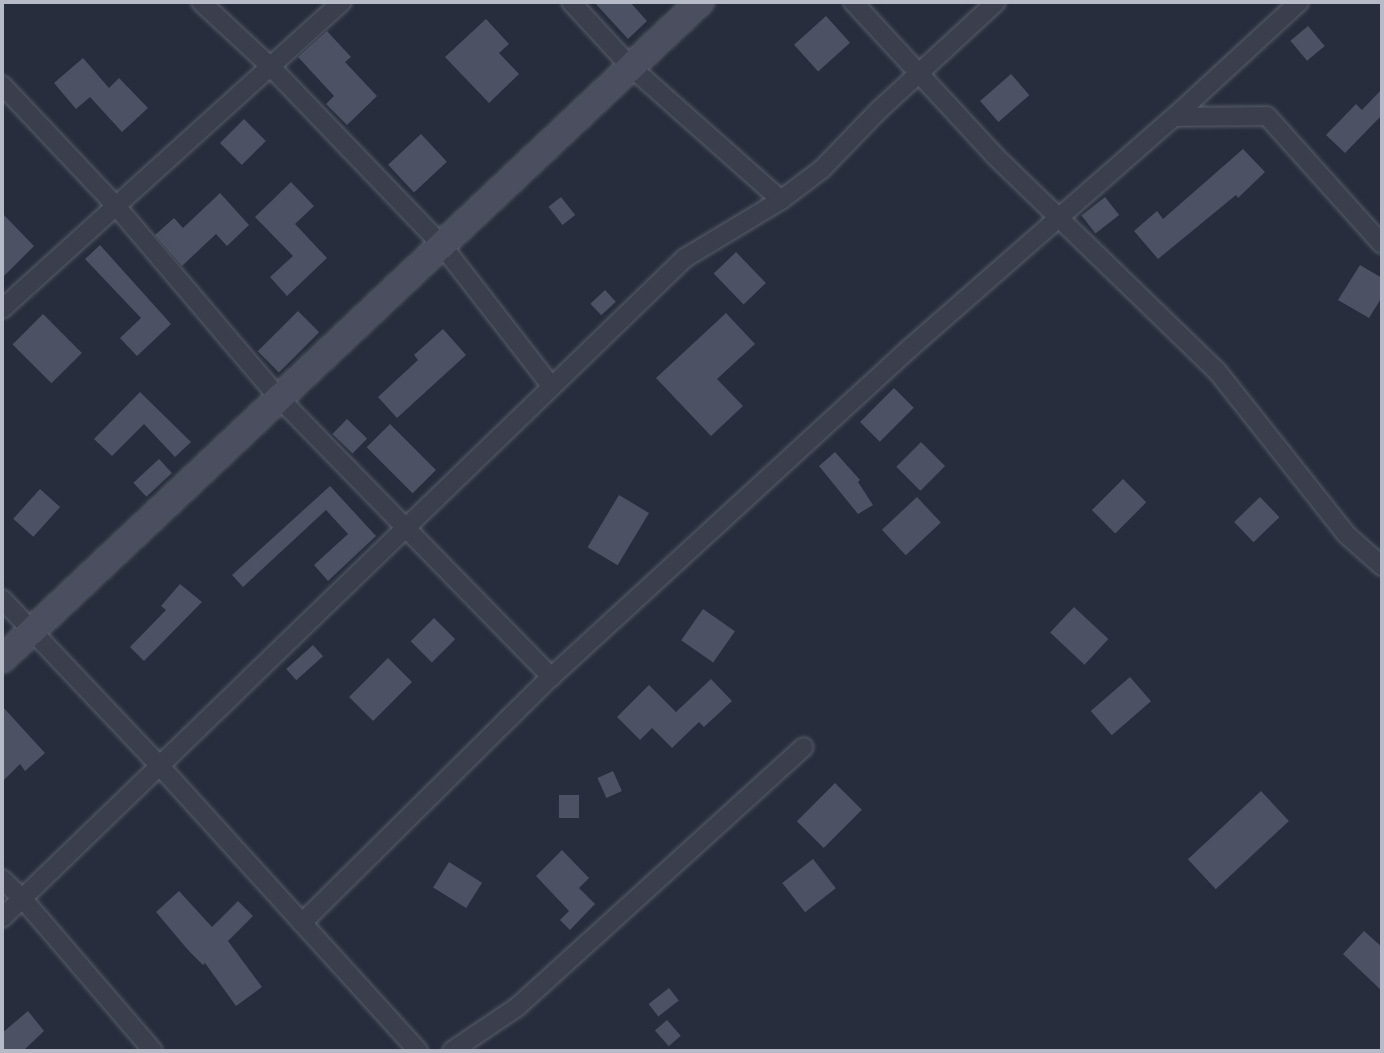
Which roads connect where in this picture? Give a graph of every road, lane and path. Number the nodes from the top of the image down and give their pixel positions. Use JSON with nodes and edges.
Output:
{"nodes":[{"id":1,"x":201,"y":2,"type":"edge"},
{"id":2,"x":342,"y":2,"type":"edge"},
{"id":3,"x":571,"y":2,"type":"edge"},
{"id":4,"x":700,"y":2,"type":"edge"},
{"id":5,"x":853,"y":2,"type":"edge"},
{"id":6,"x":996,"y":2,"type":"edge"},
{"id":7,"x":1299,"y":2,"type":"edge"},
{"id":8,"x":271,"y":67,"type":"junction"},
{"id":9,"x":631,"y":67,"type":"junction"},
{"id":10,"x":919,"y":73,"type":"junction"},
{"id":11,"x":2,"y":85,"type":"edge"},
{"id":12,"x":1174,"y":117,"type":"junction"},
{"id":13,"x":781,"y":200,"type":"junction"},
{"id":14,"x":116,"y":206,"type":"junction"},
{"id":15,"x":1059,"y":218,"type":"junction"},
{"id":16,"x":1381,"y":239,"type":"edge"},
{"id":17,"x":441,"y":244,"type":"junction"},
{"id":18,"x":2,"y":309,"type":"edge"},
{"id":19,"x":551,"y":386,"type":"junction"},
{"id":20,"x":279,"y":398,"type":"junction"},
{"id":21,"x":403,"y":527,"type":"junction"},
{"id":22,"x":1382,"y":566,"type":"edge"},
{"id":23,"x":2,"y":599,"type":"edge"},
{"id":24,"x":32,"y":631,"type":"junction"},
{"id":25,"x":2,"y":659,"type":"edge"},
{"id":26,"x":551,"y":677,"type":"junction"},
{"id":27,"x":804,"y":747,"type":"dead end"},
{"id":28,"x":159,"y":765,"type":"junction"},
{"id":29,"x":2,"y":879,"type":"edge"},
{"id":30,"x":22,"y":898,"type":"junction"},
{"id":31,"x":2,"y":918,"type":"edge"},
{"id":32,"x":302,"y":923,"type":"junction"},
{"id":33,"x":406,"y":1047,"type":"edge"},
{"id":34,"x":153,"y":1051,"type":"edge"},
{"id":35,"x":452,"y":1051,"type":"edge"}],
"edges":[{"from":1,"to":8,"type":"street"},
{"from":2,"to":8,"type":"street"},
{"from":3,"to":9,"type":"street"},
{"from":4,"to":9,"type":"street"},
{"from":5,"to":10,"type":"street"},
{"from":6,"to":10,"type":"street"},
{"from":7,"to":12,"type":"street"},
{"from":8,"to":14,"type":"street"},
{"from":8,"to":17,"type":"street"},
{"from":9,"to":13,"type":"street"},
{"from":9,"to":17,"type":"street"},
{"from":10,"to":13,"type":"street"},
{"from":10,"to":15,"type":"street"},
{"from":11,"to":14,"type":"street"},
{"from":12,"to":15,"type":"street"},
{"from":12,"to":16,"type":"street"},
{"from":13,"to":19,"type":"street"},
{"from":14,"to":18,"type":"street"},
{"from":14,"to":20,"type":"street"},
{"from":15,"to":22,"type":"street"},
{"from":15,"to":26,"type":"street"},
{"from":17,"to":19,"type":"street"},
{"from":17,"to":20,"type":"street"},
{"from":19,"to":21,"type":"street"},
{"from":20,"to":21,"type":"street"},
{"from":20,"to":24,"type":"street"},
{"from":21,"to":26,"type":"street"},
{"from":21,"to":28,"type":"street"},
{"from":23,"to":24,"type":"street"},
{"from":24,"to":25,"type":"street"},
{"from":24,"to":28,"type":"street"},
{"from":26,"to":32,"type":"street"},
{"from":27,"to":35,"type":"street"},
{"from":28,"to":30,"type":"street"},
{"from":28,"to":32,"type":"street"},
{"from":29,"to":30,"type":"street"},
{"from":30,"to":31,"type":"street"},
{"from":30,"to":34,"type":"street"},
{"from":32,"to":33,"type":"street"}]}
